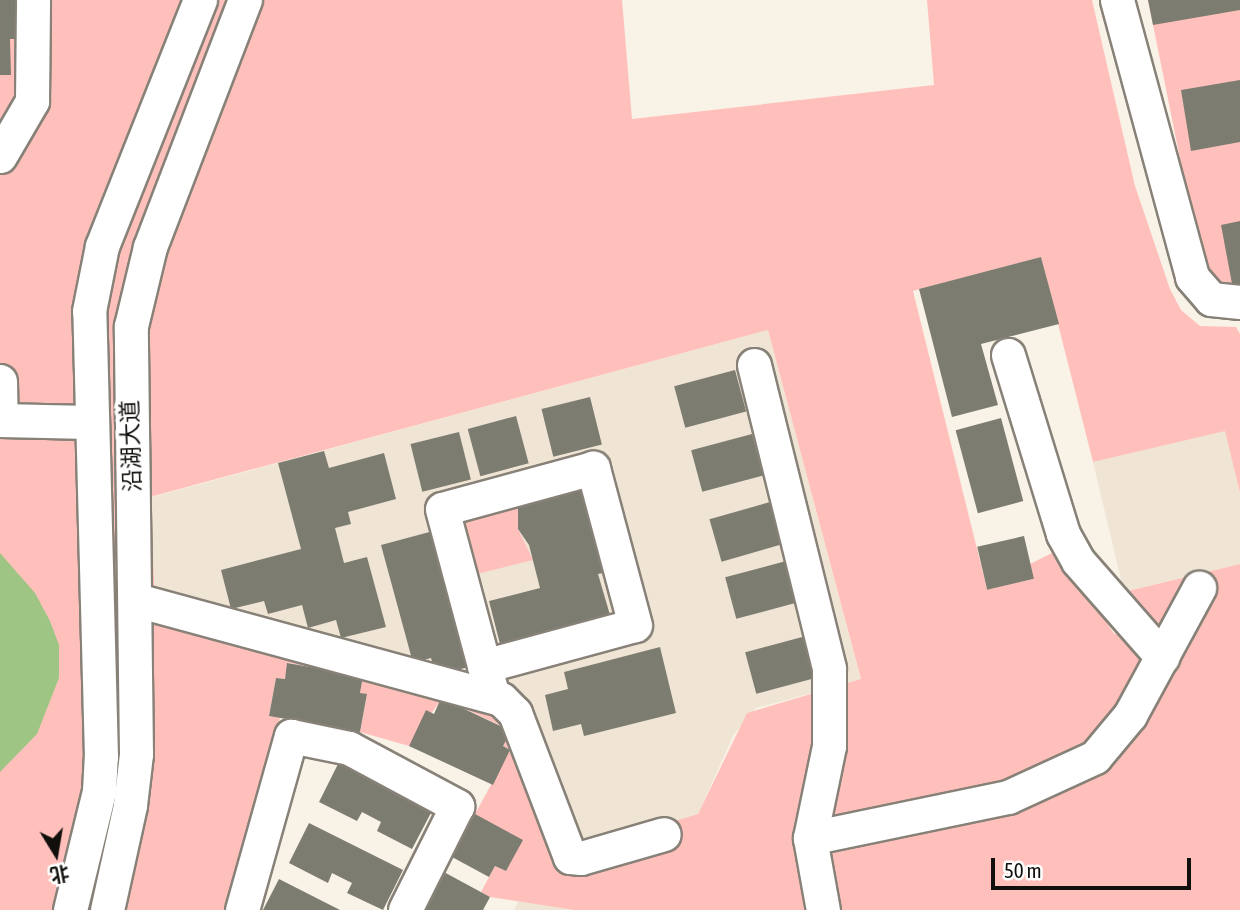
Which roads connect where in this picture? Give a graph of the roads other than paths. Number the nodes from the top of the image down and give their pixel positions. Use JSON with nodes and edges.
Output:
{"nodes":[{"id":1,"x":33,"y":0,"type":"edge"},
{"id":2,"x":200,"y":0,"type":"edge"},
{"id":3,"x":245,"y":0,"type":"edge"},
{"id":4,"x":1116,"y":0,"type":"edge"},
{"id":5,"x":0,"y":156,"type":"edge"},
{"id":6,"x":1240,"y":302,"type":"edge"},
{"id":7,"x":1008,"y":355,"type":"dead end"},
{"id":8,"x":754,"y":365,"type":"dead end"},
{"id":9,"x":0,"y":381,"type":"edge"},
{"id":10,"x":0,"y":420,"type":"edge"},
{"id":11,"x":89,"y":422,"type":"junction"},
{"id":12,"x":1199,"y":588,"type":"dead end"},
{"id":13,"x":136,"y":600,"type":"junction"},
{"id":14,"x":1162,"y":657,"type":"junction"},
{"id":15,"x":488,"y":681,"type":"junction"},
{"id":16,"x":664,"y":834,"type":"dead end"},
{"id":17,"x":810,"y":838,"type":"junction"},
{"id":18,"x":70,"y":910,"type":"edge"},
{"id":19,"x":107,"y":910,"type":"edge"},
{"id":20,"x":242,"y":910,"type":"edge"},
{"id":21,"x":405,"y":910,"type":"edge"},
{"id":22,"x":823,"y":910,"type":"edge"}],
"edges":[{"from":1,"to":5,"type":"street"},
{"from":2,"to":11,"type":"street"},
{"from":3,"to":13,"type":"street","name":"沿湖大道"},
{"from":4,"to":6,"type":"street"},
{"from":7,"to":14,"type":"street"},
{"from":8,"to":17,"type":"street"},
{"from":9,"to":10,"type":"street"},
{"from":10,"to":11,"type":"street"},
{"from":11,"to":18,"type":"street"},
{"from":12,"to":14,"type":"street"},
{"from":13,"to":15,"type":"street"},
{"from":13,"to":19,"type":"street","name":"沿湖大道"},
{"from":14,"to":17,"type":"street"},
{"from":15,"to":15,"type":"street"},
{"from":15,"to":16,"type":"street"},
{"from":17,"to":22,"type":"street"},
{"from":20,"to":21,"type":"street"}]}
